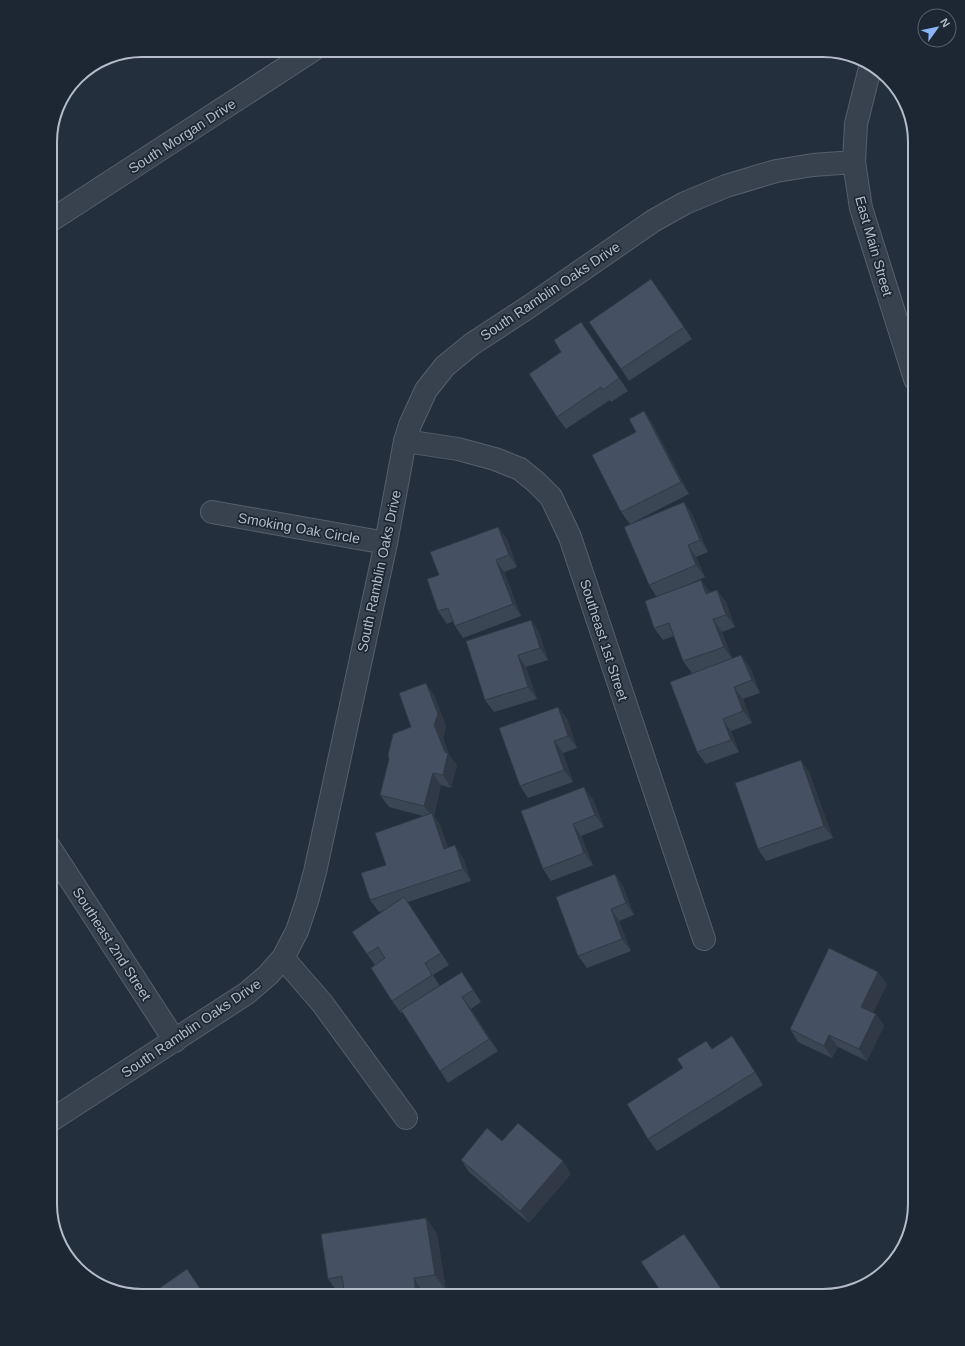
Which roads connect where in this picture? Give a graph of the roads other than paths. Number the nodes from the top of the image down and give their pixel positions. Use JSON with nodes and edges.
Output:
{"nodes":[{"id":1,"x":303,"y":57,"type":"edge"},
{"id":2,"x":869,"y":71,"type":"edge"},
{"id":3,"x":854,"y":162,"type":"junction"},
{"id":4,"x":57,"y":217,"type":"edge"},
{"id":5,"x":908,"y":357,"type":"edge"},
{"id":6,"x":405,"y":441,"type":"junction"},
{"id":7,"x":212,"y":512,"type":"dead end"},
{"id":8,"x":386,"y":543,"type":"junction"},
{"id":9,"x":57,"y":859,"type":"edge"},
{"id":10,"x":704,"y":939,"type":"dead end"},
{"id":11,"x":283,"y":958,"type":"junction"},
{"id":12,"x":175,"y":1041,"type":"junction"},
{"id":13,"x":57,"y":1117,"type":"edge"},
{"id":14,"x":406,"y":1118,"type":"dead end"}],
"edges":[{"from":1,"to":4,"type":"street","name":"South Morgan Drive"},
{"from":2,"to":3,"type":"street","name":"East Main Street"},
{"from":3,"to":5,"type":"street","name":"East Main Street"},
{"from":3,"to":6,"type":"street","name":"South Ramblin Oaks Drive"},
{"from":6,"to":8,"type":"street","name":"South Ramblin Oaks Drive"},
{"from":6,"to":10,"type":"street","name":"Southeast 1st Street"},
{"from":7,"to":8,"type":"street","name":"Smoking Oak Circle"},
{"from":8,"to":11,"type":"street","name":"South Ramblin Oaks Drive"},
{"from":9,"to":12,"type":"street","name":"Southeast 2nd Street"},
{"from":11,"to":12,"type":"street","name":"South Ramblin Oaks Drive"},
{"from":11,"to":14,"type":"street"},
{"from":12,"to":13,"type":"street","name":"South Ramblin Oaks Drive"}]}
